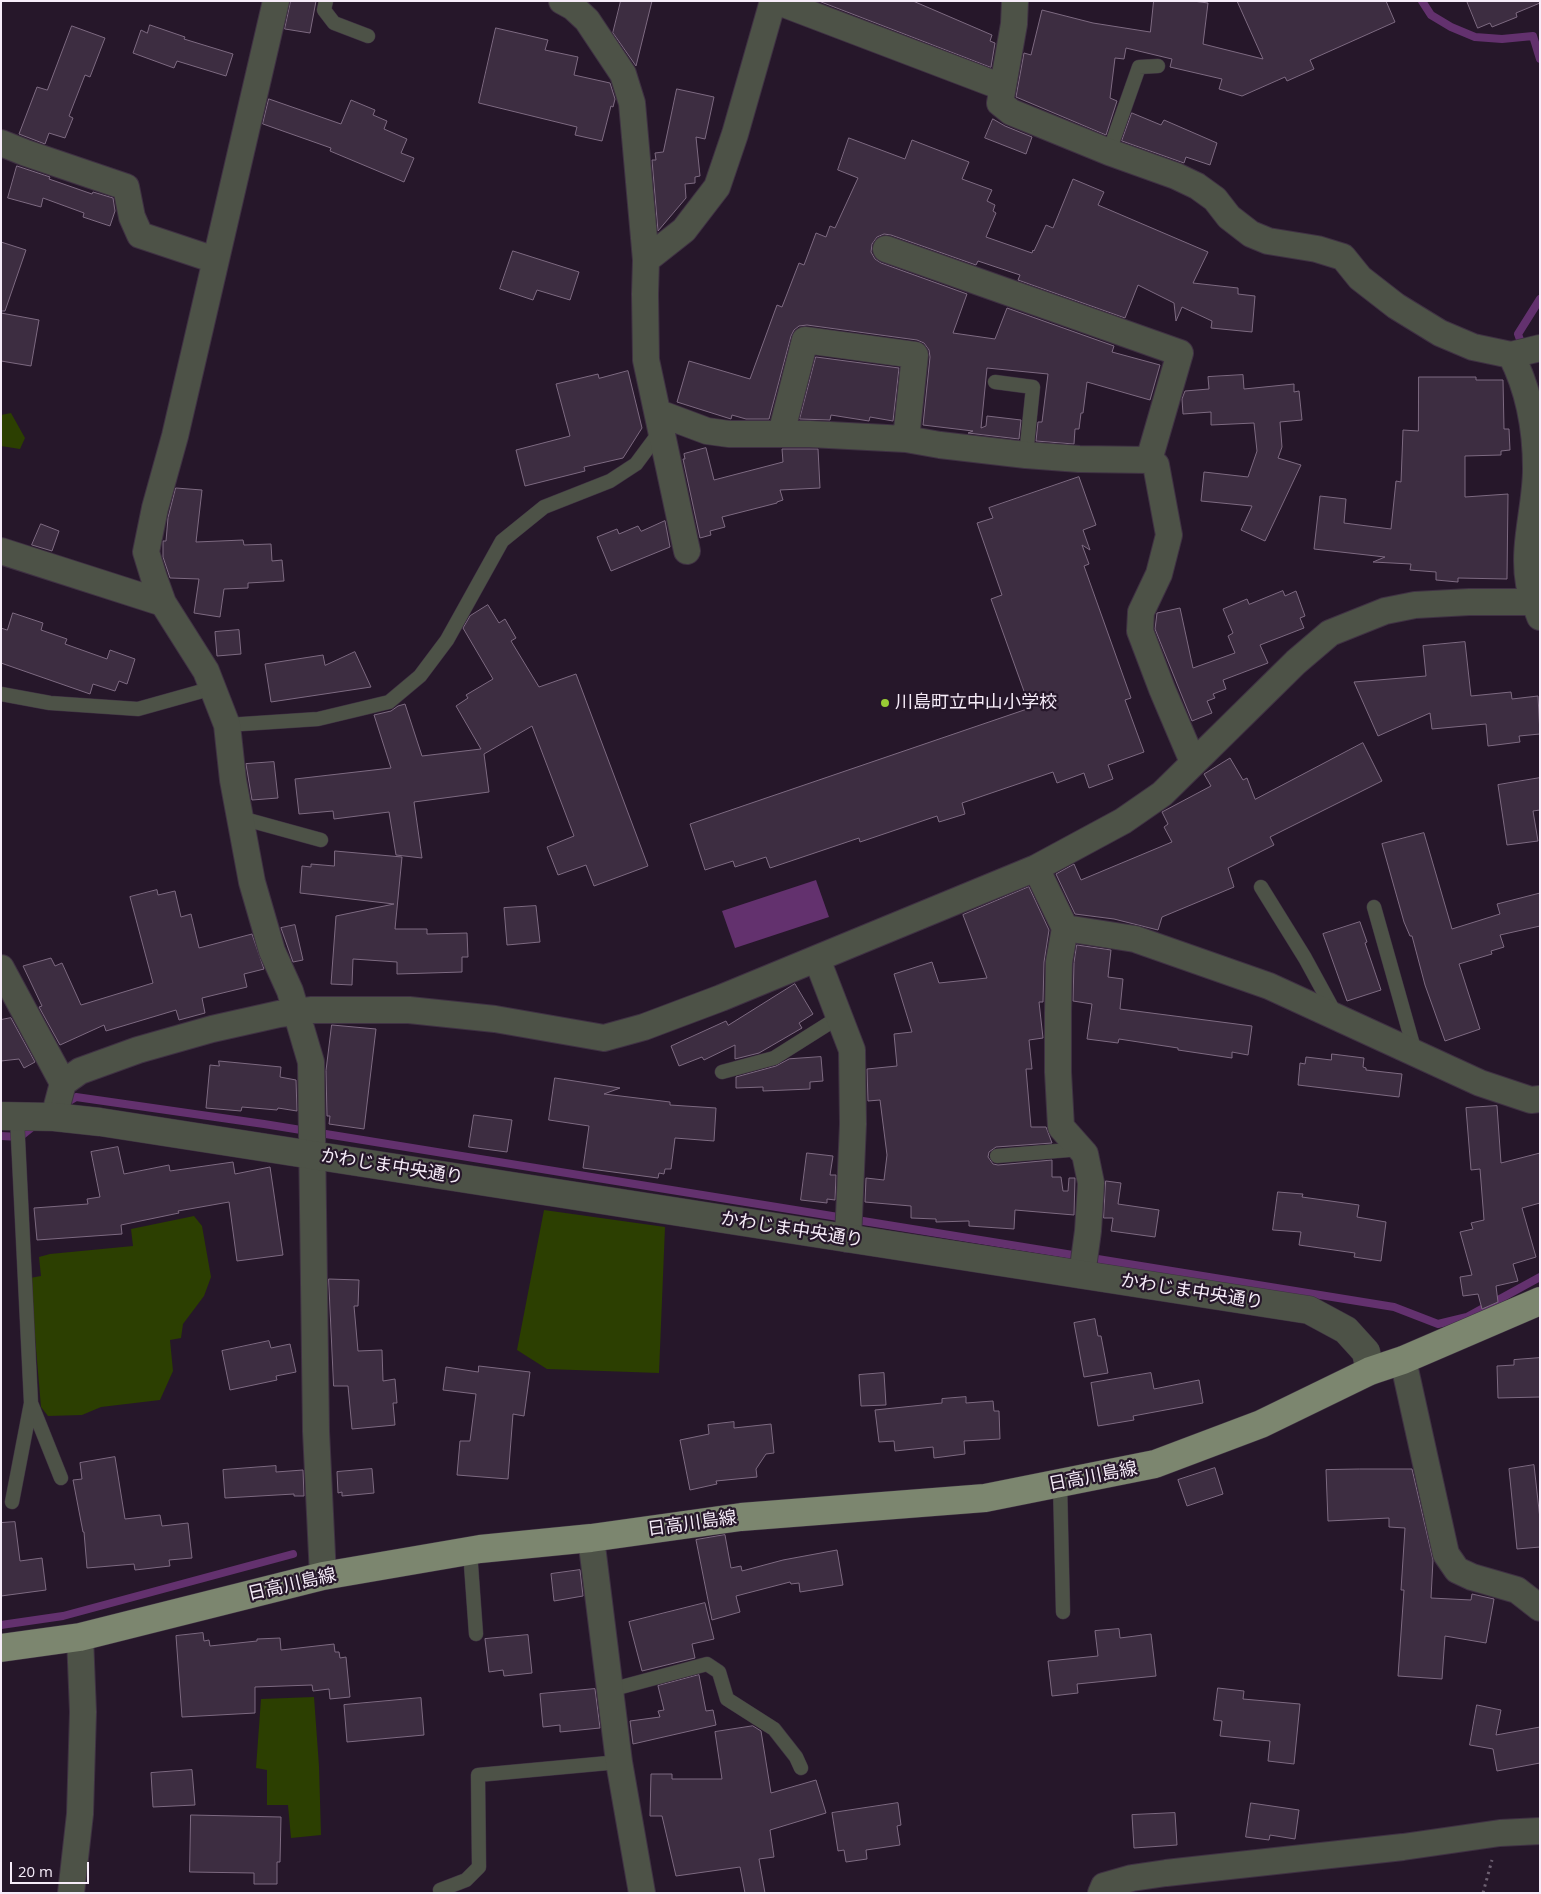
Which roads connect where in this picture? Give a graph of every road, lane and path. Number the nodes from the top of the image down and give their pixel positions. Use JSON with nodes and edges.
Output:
{"nodes":[{"id":1,"x":276,"y":1,"type":"edge"},
{"id":2,"x":326,"y":1,"type":"edge"},
{"id":3,"x":562,"y":1,"type":"edge"},
{"id":4,"x":774,"y":1,"type":"edge"},
{"id":5,"x":1015,"y":1,"type":"edge"},
{"id":6,"x":368,"y":36,"type":"dead end"},
{"id":7,"x":1158,"y":66,"type":"dead end"},
{"id":8,"x":1002,"y":87,"type":"junction"},
{"id":9,"x":1,"y":143,"type":"edge"},
{"id":10,"x":1109,"y":152,"type":"junction"},
{"id":11,"x":886,"y":249,"type":"dead end"},
{"id":12,"x":215,"y":260,"type":"junction"},
{"id":13,"x":646,"y":260,"type":"junction"},
{"id":14,"x":1540,"y":348,"type":"edge"},
{"id":15,"x":1511,"y":354,"type":"junction"},
{"id":16,"x":995,"y":382,"type":"dead end"},
{"id":17,"x":661,"y":420,"type":"junction"},
{"id":18,"x":781,"y":434,"type":"junction"},
{"id":19,"x":906,"y":439,"type":"junction"},
{"id":20,"x":1026,"y":455,"type":"junction"},
{"id":21,"x":1149,"y":460,"type":"junction"},
{"id":22,"x":1,"y":551,"type":"edge"},
{"id":23,"x":688,"y":551,"type":"dead end"},
{"id":24,"x":164,"y":603,"type":"junction"},
{"id":25,"x":1538,"y":607,"type":"edge"},
{"id":26,"x":212,"y":688,"type":"junction"},
{"id":27,"x":1,"y":694,"type":"edge"},
{"id":28,"x":227,"y":726,"type":"junction"},
{"id":29,"x":1193,"y":762,"type":"junction"},
{"id":30,"x":241,"y":818,"type":"junction"},
{"id":31,"x":321,"y":840,"type":"dead end"},
{"id":32,"x":1036,"y":868,"type":"junction"},
{"id":33,"x":1261,"y":887,"type":"dead end"},
{"id":34,"x":1374,"y":907,"type":"dead end"},
{"id":35,"x":1064,"y":928,"type":"junction"},
{"id":36,"x":817,"y":958,"type":"junction"},
{"id":37,"x":1,"y":968,"type":"edge"},
{"id":38,"x":296,"y":1012,"type":"junction"},
{"id":39,"x":839,"y":1017,"type":"junction"},
{"id":40,"x":1337,"y":1017,"type":"junction"},
{"id":41,"x":1415,"y":1052,"type":"junction"},
{"id":42,"x":722,"y":1072,"type":"dead end"},
{"id":43,"x":64,"y":1083,"type":"junction"},
{"id":44,"x":1540,"y":1099,"type":"edge"},
{"id":45,"x":9,"y":1117,"type":"edge"},
{"id":46,"x":54,"y":1118,"type":"junction"},
{"id":47,"x":1081,"y":1150,"type":"junction"},
{"id":48,"x":311,"y":1154,"type":"junction"},
{"id":49,"x":997,"y":1156,"type":"dead end"},
{"id":50,"x":848,"y":1239,"type":"junction"},
{"id":51,"x":1082,"y":1275,"type":"junction"},
{"id":52,"x":1540,"y":1301,"type":"edge"},
{"id":53,"x":1403,"y":1360,"type":"junction"},
{"id":54,"x":1370,"y":1371,"type":"junction"},
{"id":55,"x":31,"y":1403,"type":"junction"},
{"id":56,"x":61,"y":1478,"type":"dead end"},
{"id":57,"x":1060,"y":1483,"type":"junction"},
{"id":58,"x":12,"y":1502,"type":"dead end"},
{"id":59,"x":591,"y":1538,"type":"junction"},
{"id":60,"x":470,"y":1551,"type":"junction"},
{"id":61,"x":323,"y":1576,"type":"junction"},
{"id":62,"x":1540,"y":1608,"type":"edge"},
{"id":63,"x":1063,"y":1612,"type":"dead end"},
{"id":64,"x":476,"y":1634,"type":"dead end"},
{"id":65,"x":80,"y":1636,"type":"junction"},
{"id":66,"x":1,"y":1648,"type":"edge"},
{"id":67,"x":610,"y":1690,"type":"junction"},
{"id":68,"x":619,"y":1762,"type":"junction"},
{"id":69,"x":801,"y":1768,"type":"dead end"},
{"id":70,"x":1540,"y":1831,"type":"edge"},
{"id":71,"x":440,"y":1890,"type":"dead end"},
{"id":72,"x":71,"y":1893,"type":"edge"},
{"id":73,"x":642,"y":1893,"type":"edge"},
{"id":74,"x":1101,"y":1893,"type":"edge"}],
"edges":[{"from":1,"to":12,"type":"street"},
{"from":2,"to":6,"type":"lane"},
{"from":3,"to":13,"type":"street"},
{"from":4,"to":8,"type":"street"},
{"from":4,"to":13,"type":"street"},
{"from":5,"to":8,"type":"street"},
{"from":7,"to":10,"type":"lane"},
{"from":8,"to":10,"type":"street"},
{"from":9,"to":12,"type":"street"},
{"from":10,"to":15,"type":"street"},
{"from":11,"to":21,"type":"street"},
{"from":12,"to":24,"type":"street"},
{"from":13,"to":17,"type":"street"},
{"from":14,"to":15,"type":"street"},
{"from":15,"to":25,"type":"street"},
{"from":16,"to":20,"type":"lane"},
{"from":17,"to":18,"type":"street"},
{"from":17,"to":23,"type":"street"},
{"from":17,"to":28,"type":"lane"},
{"from":18,"to":19,"type":"street"},
{"from":18,"to":19,"type":"street"},
{"from":19,"to":20,"type":"street"},
{"from":20,"to":21,"type":"street"},
{"from":21,"to":29,"type":"street"},
{"from":22,"to":24,"type":"street"},
{"from":24,"to":26,"type":"street"},
{"from":25,"to":29,"type":"street"},
{"from":26,"to":27,"type":"lane"},
{"from":26,"to":28,"type":"street"},
{"from":28,"to":30,"type":"street"},
{"from":29,"to":32,"type":"street"},
{"from":30,"to":31,"type":"lane"},
{"from":30,"to":38,"type":"street"},
{"from":32,"to":35,"type":"street"},
{"from":32,"to":36,"type":"street"},
{"from":33,"to":40,"type":"lane"},
{"from":34,"to":41,"type":"lane"},
{"from":35,"to":40,"type":"street"},
{"from":35,"to":47,"type":"street"},
{"from":36,"to":38,"type":"street"},
{"from":36,"to":39,"type":"street"},
{"from":37,"to":43,"type":"street"},
{"from":38,"to":43,"type":"street"},
{"from":38,"to":48,"type":"street"},
{"from":39,"to":42,"type":"lane"},
{"from":39,"to":50,"type":"street"},
{"from":40,"to":41,"type":"street"},
{"from":41,"to":44,"type":"street"},
{"from":43,"to":46,"type":"street"},
{"from":45,"to":46,"type":"street","name":"かわじま中央通り"},
{"from":45,"to":55,"type":"lane"},
{"from":46,"to":48,"type":"street","name":"かわじま中央通り"},
{"from":47,"to":49,"type":"lane"},
{"from":47,"to":51,"type":"street"},
{"from":48,"to":50,"type":"street","name":"かわじま中央通り"},
{"from":48,"to":61,"type":"street"},
{"from":50,"to":51,"type":"street","name":"かわじま中央通り"},
{"from":51,"to":54,"type":"street","name":"かわじま中央通り"},
{"from":52,"to":53,"type":"main road"},
{"from":53,"to":54,"type":"main road"},
{"from":53,"to":62,"type":"street"},
{"from":54,"to":57,"type":"main road","name":"日高川島線"},
{"from":55,"to":56,"type":"lane"},
{"from":55,"to":58,"type":"lane"},
{"from":57,"to":59,"type":"main road","name":"日高川島線"},
{"from":57,"to":63,"type":"lane"},
{"from":59,"to":60,"type":"main road","name":"日高川島線"},
{"from":59,"to":67,"type":"street"},
{"from":60,"to":61,"type":"main road","name":"日高川島線"},
{"from":60,"to":64,"type":"lane"},
{"from":61,"to":65,"type":"main road","name":"日高川島線"},
{"from":65,"to":66,"type":"main road","name":"日高川島線"},
{"from":65,"to":72,"type":"street"},
{"from":67,"to":68,"type":"street"},
{"from":67,"to":69,"type":"lane"},
{"from":68,"to":71,"type":"lane"},
{"from":68,"to":73,"type":"street"},
{"from":70,"to":74,"type":"street"}]}
